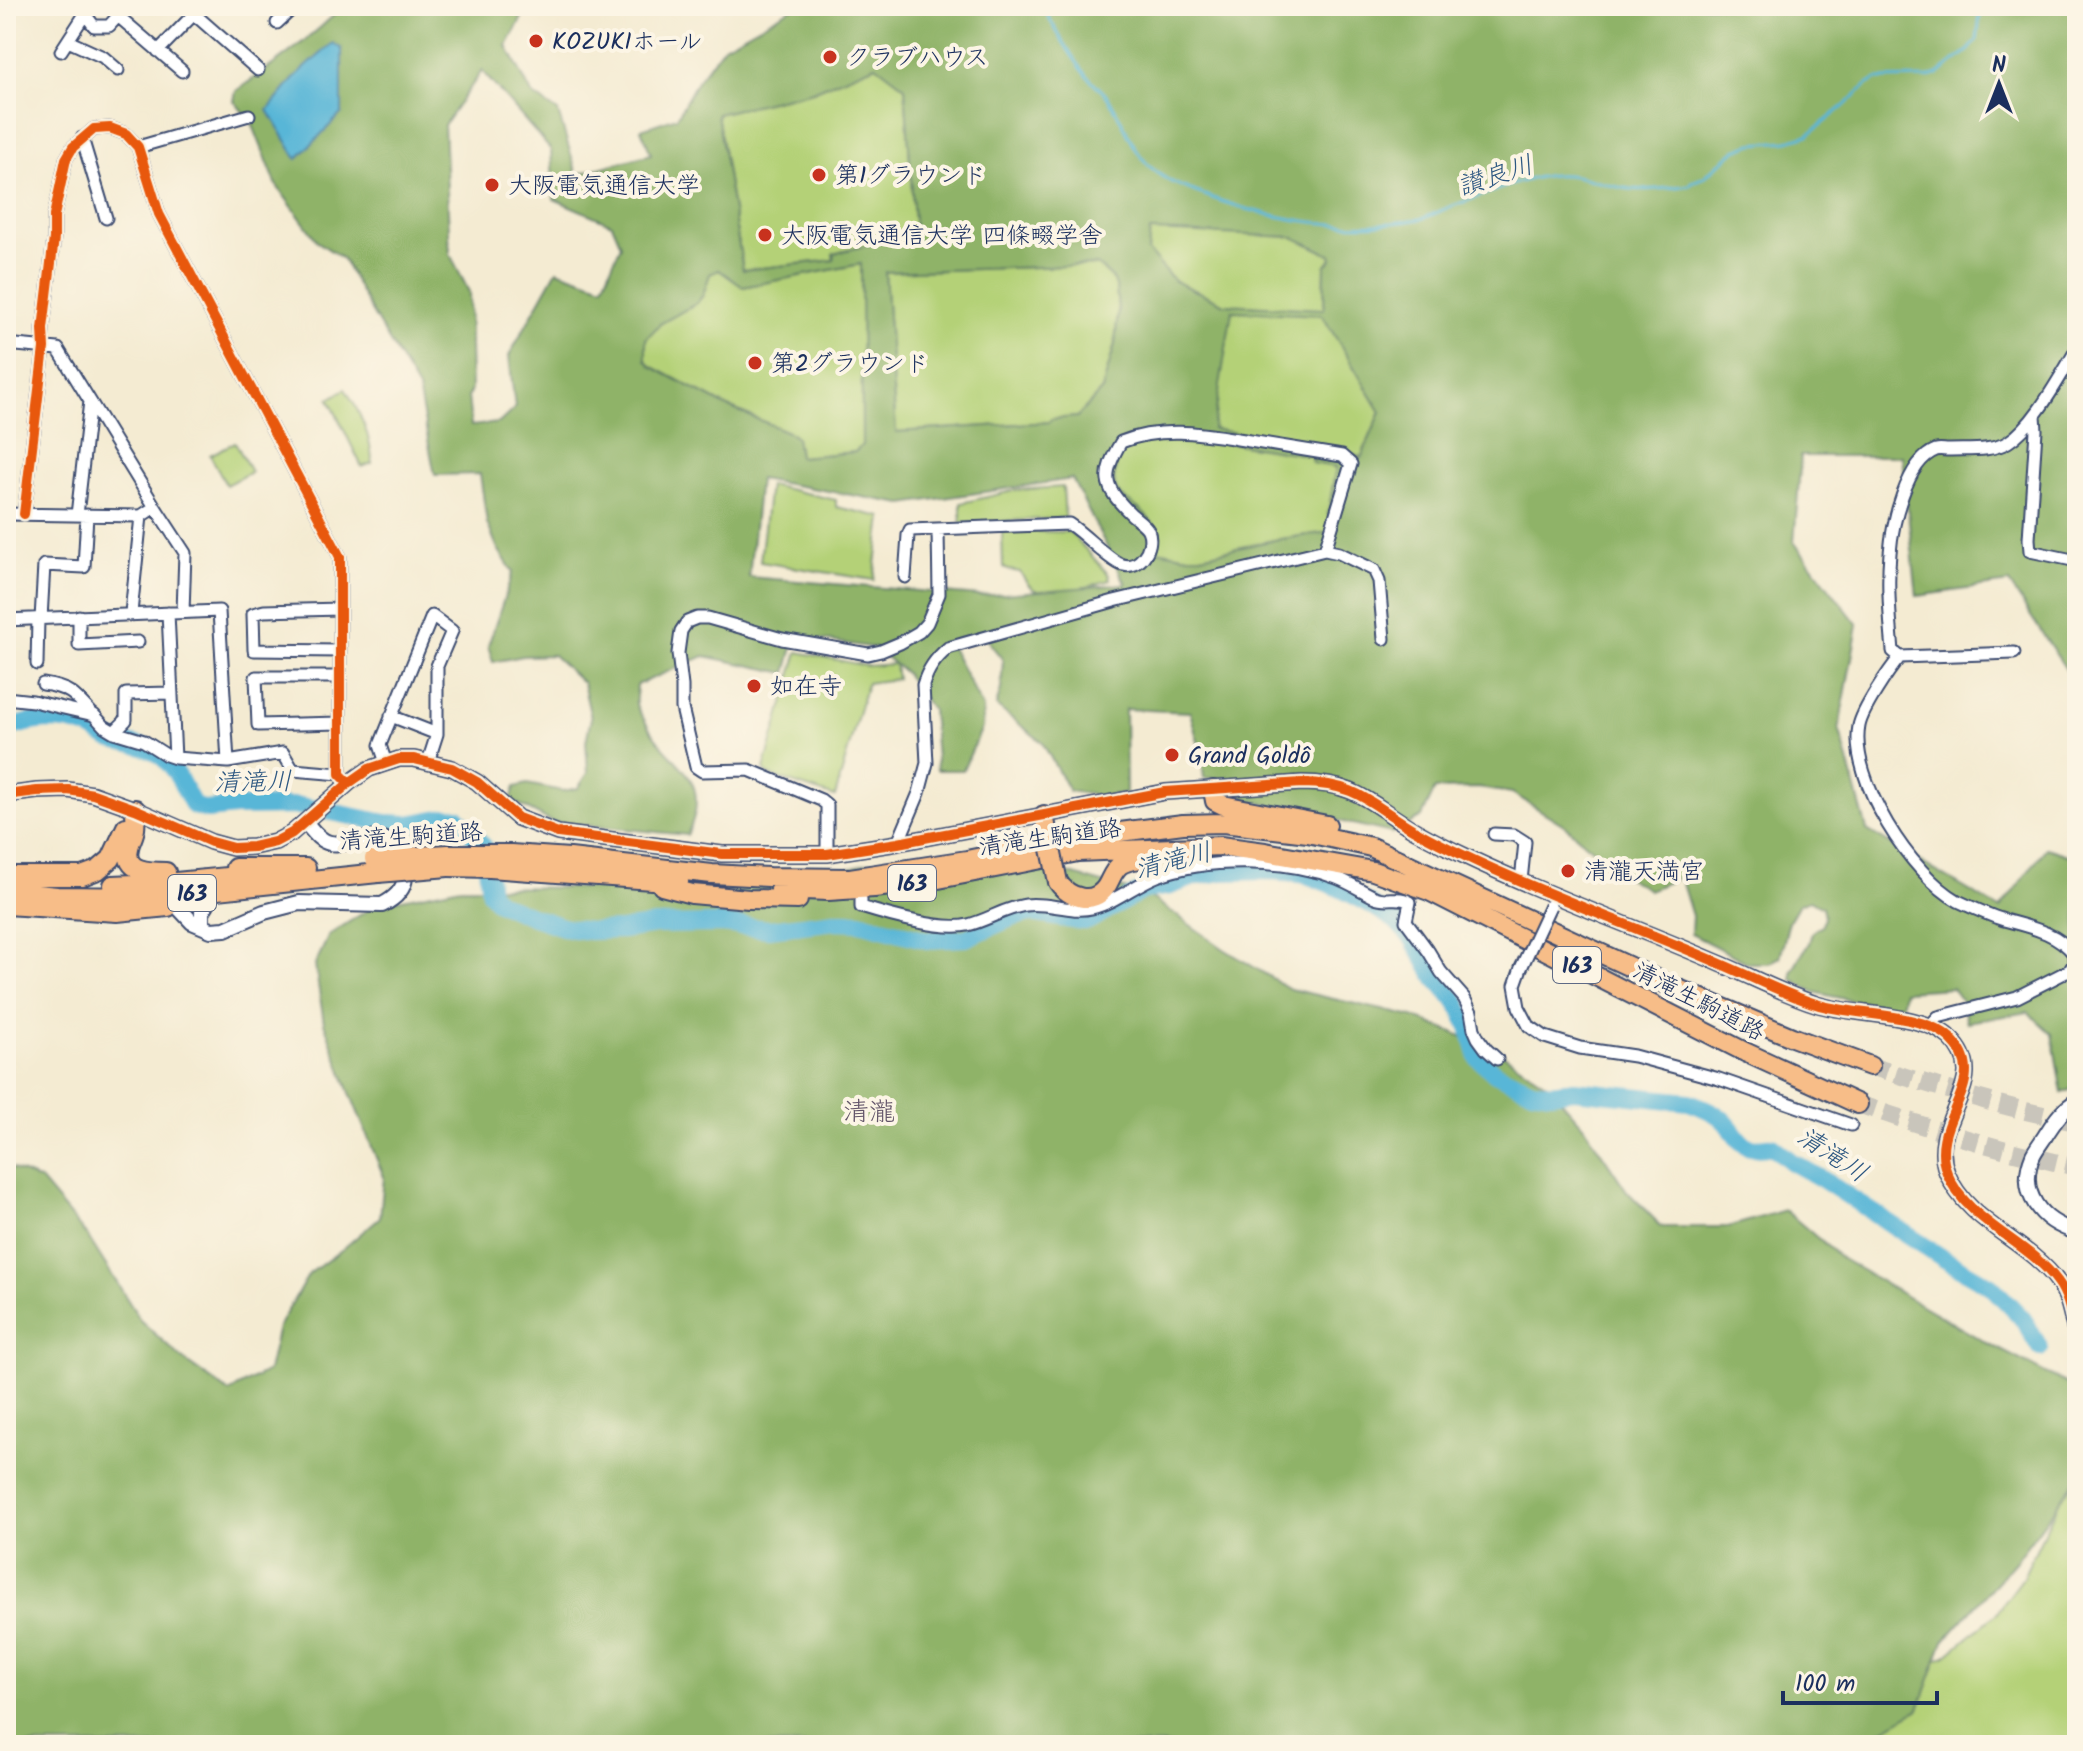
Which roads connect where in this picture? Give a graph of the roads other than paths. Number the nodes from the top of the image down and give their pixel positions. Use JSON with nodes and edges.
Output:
{"nodes":[{"id":1,"x":295,"y":6,"type":"edge"},
{"id":2,"x":82,"y":10,"type":"edge"},
{"id":3,"x":122,"y":10,"type":"edge"},
{"id":4,"x":189,"y":10,"type":"edge"},
{"id":5,"x":277,"y":23,"type":"dead end"},
{"id":6,"x":68,"y":41,"type":"junction"},
{"id":7,"x":61,"y":51,"type":"dead end"},
{"id":8,"x":158,"y":51,"type":"junction"},
{"id":9,"x":118,"y":70,"type":"dead end"},
{"id":10,"x":258,"y":70,"type":"dead end"},
{"id":11,"x":182,"y":71,"type":"dead end"},
{"id":12,"x":249,"y":115,"type":"dead end"},
{"id":13,"x":82,"y":138,"type":"junction"},
{"id":14,"x":138,"y":147,"type":"junction"},
{"id":15,"x":106,"y":218,"type":"dead end"},
{"id":16,"x":6,"y":344,"type":"edge"},
{"id":17,"x":44,"y":348,"type":"junction"},
{"id":18,"x":2077,"y":349,"type":"edge"},
{"id":19,"x":90,"y":401,"type":"junction"},
{"id":20,"x":2035,"y":415,"type":"junction"},
{"id":21,"x":155,"y":507,"type":"junction"},
{"id":22,"x":6,"y":514,"type":"edge"},
{"id":23,"x":24,"y":514,"type":"junction"},
{"id":24,"x":82,"y":515,"type":"junction"},
{"id":25,"x":141,"y":516,"type":"junction"},
{"id":26,"x":938,"y":530,"type":"junction"},
{"id":27,"x":1325,"y":550,"type":"junction"},
{"id":28,"x":2077,"y":561,"type":"edge"},
{"id":29,"x":905,"y":577,"type":"dead end"},
{"id":30,"x":340,"y":609,"type":"junction"},
{"id":31,"x":183,"y":612,"type":"junction"},
{"id":32,"x":131,"y":613,"type":"junction"},
{"id":33,"x":168,"y":613,"type":"junction"},
{"id":34,"x":79,"y":616,"type":"junction"},
{"id":35,"x":40,"y":619,"type":"junction"},
{"id":36,"x":6,"y":620,"type":"edge"},
{"id":37,"x":1384,"y":639,"type":"dead end"},
{"id":38,"x":138,"y":642,"type":"dead end"},
{"id":39,"x":340,"y":651,"type":"junction"},
{"id":40,"x":2014,"y":653,"type":"dead end"},
{"id":41,"x":1900,"y":657,"type":"junction"},
{"id":42,"x":37,"y":664,"type":"dead end"},
{"id":43,"x":340,"y":677,"type":"junction"},
{"id":44,"x":43,"y":684,"type":"dead end"},
{"id":45,"x":172,"y":693,"type":"junction"},
{"id":46,"x":6,"y":698,"type":"edge"},
{"id":47,"x":94,"y":715,"type":"junction"},
{"id":48,"x":391,"y":716,"type":"junction"},
{"id":49,"x":340,"y":723,"type":"junction"},
{"id":50,"x":114,"y":732,"type":"junction"},
{"id":51,"x":437,"y":734,"type":"junction"},
{"id":52,"x":175,"y":758,"type":"junction"},
{"id":53,"x":228,"y":762,"type":"junction"},
{"id":54,"x":428,"y":762,"type":"junction"},
{"id":55,"x":386,"y":763,"type":"junction"},
{"id":56,"x":343,"y":783,"type":"junction"},
{"id":57,"x":1213,"y":790,"type":"junction"},
{"id":58,"x":6,"y":795,"type":"edge"},
{"id":59,"x":135,"y":809,"type":"junction"},
{"id":60,"x":1044,"y":815,"type":"junction"},
{"id":61,"x":308,"y":820,"type":"junction"},
{"id":62,"x":1494,"y":834,"type":"dead end"},
{"id":63,"x":898,"y":843,"type":"junction"},
{"id":64,"x":1265,"y":852,"type":"junction"},
{"id":65,"x":827,"y":854,"type":"junction"},
{"id":66,"x":1158,"y":856,"type":"junction"},
{"id":67,"x":448,"y":861,"type":"junction"},
{"id":68,"x":1092,"y":861,"type":"junction"},
{"id":69,"x":376,"y":866,"type":"junction"},
{"id":70,"x":306,"y":868,"type":"junction"},
{"id":71,"x":1426,"y":873,"type":"junction"},
{"id":72,"x":352,"y":874,"type":"junction"},
{"id":73,"x":1110,"y":876,"type":"junction"},
{"id":74,"x":6,"y":878,"type":"edge"},
{"id":75,"x":639,"y":879,"type":"junction"},
{"id":76,"x":1521,"y":881,"type":"junction"},
{"id":77,"x":6,"y":891,"type":"edge"},
{"id":78,"x":861,"y":900,"type":"junction"},
{"id":79,"x":1553,"y":901,"type":"junction"},
{"id":80,"x":207,"y":904,"type":"junction"},
{"id":81,"x":6,"y":905,"type":"edge"},
{"id":82,"x":177,"y":906,"type":"junction"},
{"id":83,"x":202,"y":926,"type":"junction"},
{"id":84,"x":1929,"y":1027,"type":"junction"},
{"id":85,"x":1497,"y":1059,"type":"dead end"},
{"id":86,"x":1870,"y":1066,"type":"tunnel mouth"},
{"id":87,"x":2077,"y":1101,"type":"edge"},
{"id":88,"x":1858,"y":1104,"type":"tunnel mouth"},
{"id":89,"x":1851,"y":1125,"type":"dead end"},
{"id":90,"x":2077,"y":1232,"type":"edge"},
{"id":91,"x":2077,"y":1339,"type":"edge"}],
"edges":[{"from":1,"to":5,"type":"street"},
{"from":2,"to":3,"type":"street"},
{"from":2,"to":6,"type":"street"},
{"from":3,"to":8,"type":"street"},
{"from":4,"to":8,"type":"street"},
{"from":4,"to":10,"type":"street"},
{"from":6,"to":7,"type":"street"},
{"from":6,"to":9,"type":"street"},
{"from":8,"to":11,"type":"street"},
{"from":12,"to":14,"type":"street"},
{"from":13,"to":14,"type":"street"},
{"from":13,"to":15,"type":"street"},
{"from":13,"to":17,"type":"street"},
{"from":14,"to":30,"type":"street"},
{"from":16,"to":17,"type":"street"},
{"from":17,"to":19,"type":"street"},
{"from":17,"to":23,"type":"street"},
{"from":18,"to":20,"type":"street"},
{"from":19,"to":21,"type":"street"},
{"from":19,"to":24,"type":"street"},
{"from":20,"to":28,"type":"street"},
{"from":20,"to":41,"type":"street"},
{"from":21,"to":25,"type":"street"},
{"from":21,"to":31,"type":"street"},
{"from":22,"to":23,"type":"street"},
{"from":23,"to":24,"type":"street"},
{"from":24,"to":25,"type":"street"},
{"from":24,"to":35,"type":"street"},
{"from":25,"to":32,"type":"street"},
{"from":26,"to":27,"type":"street"},
{"from":26,"to":29,"type":"street"},
{"from":26,"to":65,"type":"street"},
{"from":27,"to":37,"type":"street"},
{"from":27,"to":63,"type":"street"},
{"from":30,"to":39,"type":"street"},
{"from":30,"to":39,"type":"street"},
{"from":31,"to":33,"type":"street"},
{"from":31,"to":53,"type":"street"},
{"from":32,"to":33,"type":"street"},
{"from":32,"to":34,"type":"street"},
{"from":33,"to":45,"type":"street"},
{"from":34,"to":35,"type":"street"},
{"from":34,"to":38,"type":"street"},
{"from":35,"to":36,"type":"street"},
{"from":35,"to":42,"type":"street"},
{"from":39,"to":43,"type":"street"},
{"from":40,"to":41,"type":"street"},
{"from":41,"to":84,"type":"street"},
{"from":43,"to":49,"type":"street"},
{"from":43,"to":49,"type":"street"},
{"from":44,"to":47,"type":"street"},
{"from":45,"to":50,"type":"street"},
{"from":45,"to":52,"type":"street"},
{"from":46,"to":47,"type":"street"},
{"from":47,"to":50,"type":"street"},
{"from":48,"to":51,"type":"street"},
{"from":48,"to":51,"type":"street"},
{"from":48,"to":55,"type":"street"},
{"from":49,"to":56,"type":"street"},
{"from":50,"to":52,"type":"street"},
{"from":51,"to":54,"type":"street"},
{"from":52,"to":53,"type":"street"},
{"from":53,"to":56,"type":"street"},
{"from":54,"to":55,"type":"street"},
{"from":54,"to":65,"type":"street"},
{"from":55,"to":56,"type":"street"},
{"from":56,"to":61,"type":"street"},
{"from":57,"to":60,"type":"street"},
{"from":57,"to":71,"type":"highway","number":"163"},
{"from":57,"to":76,"type":"street"},
{"from":58,"to":59,"type":"street"},
{"from":59,"to":61,"type":"street"},
{"from":59,"to":70,"type":"highway"},
{"from":59,"to":74,"type":"highway"},
{"from":60,"to":63,"type":"street"},
{"from":60,"to":73,"type":"highway","bridge":true},
{"from":61,"to":83,"type":"street"},
{"from":62,"to":76,"type":"street"},
{"from":63,"to":65,"type":"street"},
{"from":64,"to":66,"type":"highway"},
{"from":64,"to":75,"type":"highway","name":"清滝生駒道路","number":"163"},
{"from":64,"to":88,"type":"highway","name":"清滝生駒道路","number":"163"},
{"from":66,"to":68,"type":"highway"},
{"from":66,"to":73,"type":"highway"},
{"from":67,"to":69,"type":"highway","name":"清滝生駒道路","number":"163","bridge":true},
{"from":67,"to":71,"type":"highway","name":"清滝生駒道路","number":"163"},
{"from":67,"to":75,"type":"highway","name":"清滝生駒道路","number":"163"},
{"from":68,"to":73,"type":"highway"},
{"from":68,"to":78,"type":"highway"},
{"from":69,"to":70,"type":"highway","name":"清滝生駒道路","number":"163"},
{"from":69,"to":72,"type":"highway","name":"清滝生駒道路","number":"163"},
{"from":70,"to":74,"type":"highway","name":"清滝生駒道路","number":"163"},
{"from":71,"to":86,"type":"highway","name":"清滝生駒道路","number":"163"},
{"from":72,"to":77,"type":"highway","name":"清滝生駒道路","number":"163"},
{"from":72,"to":80,"type":"highway"},
{"from":75,"to":78,"type":"highway"},
{"from":76,"to":79,"type":"street"},
{"from":78,"to":85,"type":"street"},
{"from":79,"to":84,"type":"street"},
{"from":79,"to":89,"type":"street","bridge":true},
{"from":80,"to":82,"type":"highway"},
{"from":80,"to":83,"type":"street"},
{"from":81,"to":82,"type":"highway"},
{"from":82,"to":83,"type":"street"},
{"from":84,"to":91,"type":"street"},
{"from":87,"to":90,"type":"street"}]}
